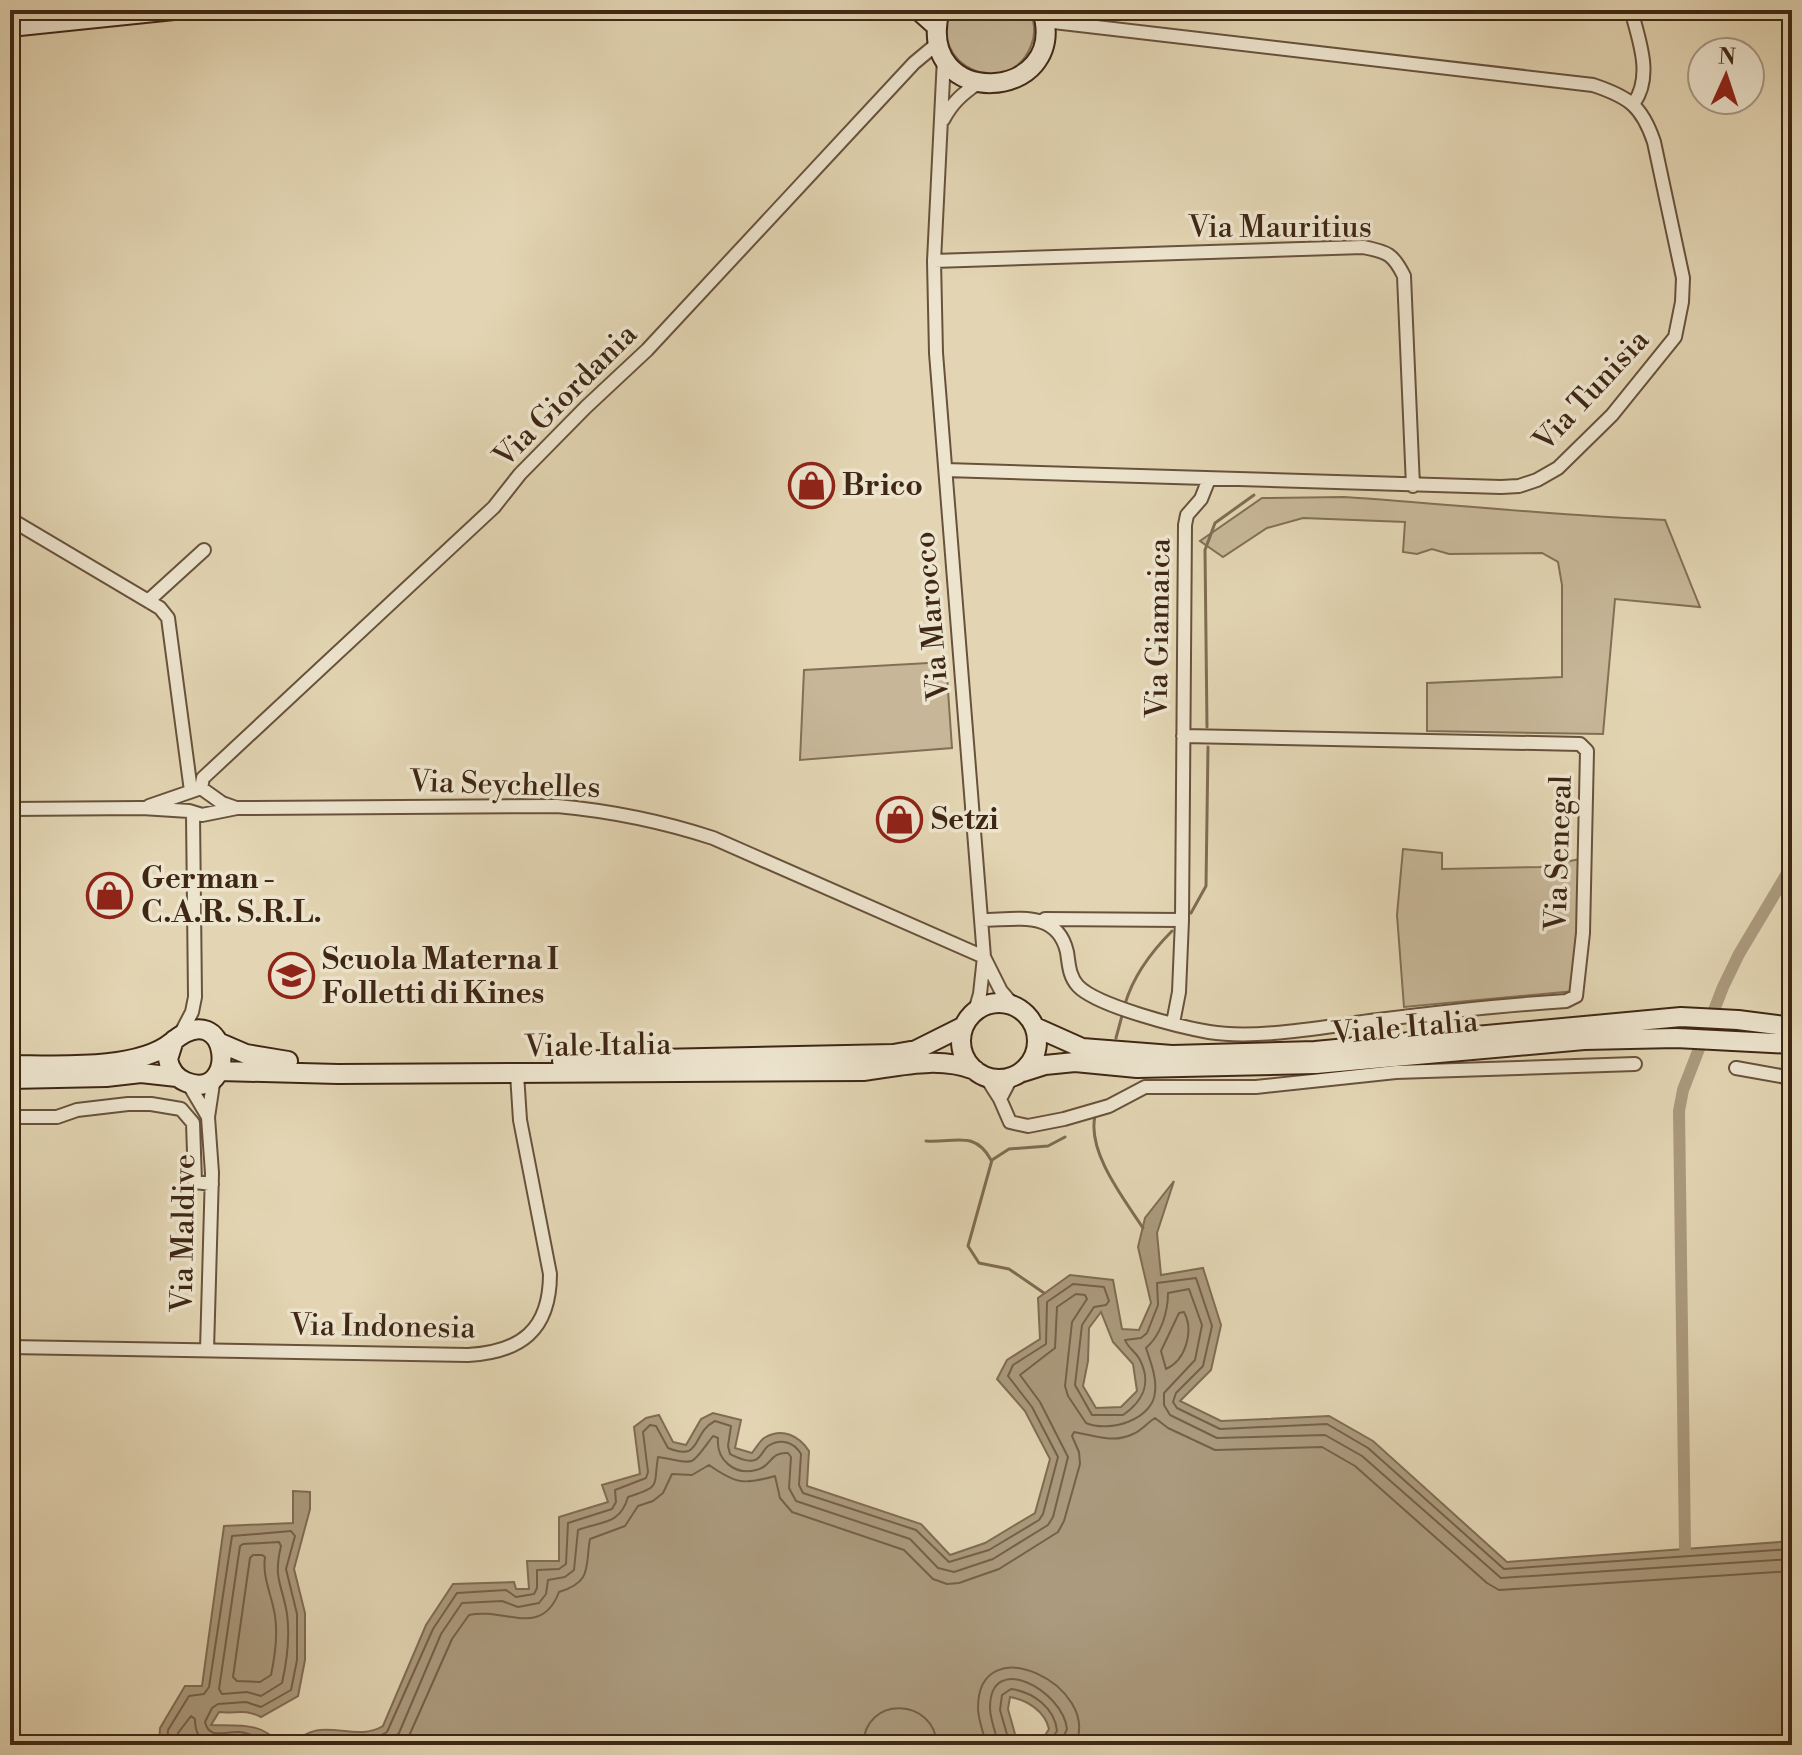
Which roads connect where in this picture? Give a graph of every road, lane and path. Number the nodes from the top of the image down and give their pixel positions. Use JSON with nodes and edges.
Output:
{"nodes":[{"id":1,"x":174,"y":10,"type":"edge"},
{"id":2,"x":918,"y":10,"type":"edge"},
{"id":3,"x":1631,"y":10,"type":"edge"},
{"id":4,"x":1043,"y":13,"type":"edge"},
{"id":5,"x":10,"y":27,"type":"edge"},
{"id":6,"x":940,"y":34,"type":"edge"},
{"id":7,"x":978,"y":83,"type":"junction"},
{"id":8,"x":1634,"y":103,"type":"junction"},
{"id":9,"x":939,"y":126,"type":"junction"},
{"id":10,"x":934,"y":261,"type":"junction"},
{"id":11,"x":946,"y":470,"type":"junction"},
{"id":12,"x":1209,"y":479,"type":"junction"},
{"id":13,"x":1413,"y":486,"type":"junction"},
{"id":14,"x":10,"y":519,"type":"edge"},
{"id":15,"x":204,"y":550,"type":"dead end"},
{"id":16,"x":148,"y":601,"type":"junction"},
{"id":17,"x":1183,"y":736,"type":"junction"},
{"id":18,"x":188,"y":760,"type":"junction"},
{"id":19,"x":215,"y":768,"type":"junction"},
{"id":20,"x":200,"y":792,"type":"junction"},
{"id":21,"x":142,"y":808,"type":"junction"},
{"id":22,"x":237,"y":808,"type":"junction"},
{"id":23,"x":10,"y":809,"type":"edge"},
{"id":24,"x":198,"y":813,"type":"junction"},
{"id":25,"x":1037,"y":919,"type":"junction"},
{"id":26,"x":981,"y":920,"type":"junction"},
{"id":27,"x":1182,"y":920,"type":"junction"},
{"id":28,"x":984,"y":957,"type":"junction"},
{"id":29,"x":195,"y":997,"type":"junction"},
{"id":30,"x":1013,"y":1005,"type":"junction"},
{"id":31,"x":970,"y":1019,"type":"junction"},
{"id":32,"x":1173,"y":1023,"type":"junction"},
{"id":33,"x":1035,"y":1027,"type":"junction"},
{"id":34,"x":1792,"y":1027,"type":"edge"},
{"id":35,"x":212,"y":1036,"type":"junction"},
{"id":36,"x":177,"y":1038,"type":"junction"},
{"id":37,"x":1792,"y":1044,"type":"edge"},
{"id":38,"x":1635,"y":1064,"type":"dead end"},
{"id":39,"x":10,"y":1065,"type":"edge"},
{"id":40,"x":1736,"y":1068,"type":"dead end"},
{"id":41,"x":217,"y":1074,"type":"junction"},
{"id":42,"x":517,"y":1074,"type":"junction"},
{"id":43,"x":980,"y":1074,"type":"junction"},
{"id":44,"x":1017,"y":1075,"type":"junction"},
{"id":45,"x":1792,"y":1078,"type":"edge"},
{"id":46,"x":10,"y":1079,"type":"edge"},
{"id":47,"x":183,"y":1080,"type":"junction"},
{"id":48,"x":1000,"y":1099,"type":"junction"},
{"id":49,"x":10,"y":1117,"type":"edge"},
{"id":50,"x":208,"y":1117,"type":"junction"},
{"id":51,"x":212,"y":1184,"type":"junction"},
{"id":52,"x":10,"y":1347,"type":"edge"},
{"id":53,"x":207,"y":1350,"type":"junction"}],
"edges":[{"from":1,"to":5,"type":"main road"},
{"from":2,"to":6,"type":"main road"},
{"from":3,"to":8,"type":"street"},
{"from":4,"to":7,"type":"main road"},
{"from":4,"to":8,"type":"street"},
{"from":6,"to":7,"type":"main road"},
{"from":6,"to":9,"type":"street","name":"Via Marocco"},
{"from":6,"to":19,"type":"street","name":"Via Giordania"},
{"from":7,"to":9,"type":"street"},
{"from":8,"to":13,"type":"street","name":"Via Tunisia"},
{"from":9,"to":10,"type":"street","name":"Via Marocco"},
{"from":10,"to":11,"type":"street","name":"Via Marocco"},
{"from":10,"to":13,"type":"street","name":"Via Mauritius"},
{"from":11,"to":12,"type":"street","name":"Via Tunisia"},
{"from":11,"to":26,"type":"street","name":"Via Marocco"},
{"from":12,"to":13,"type":"street","name":"Via Tunisia"},
{"from":12,"to":17,"type":"street","name":"Via Giamaica"},
{"from":14,"to":16,"type":"street"},
{"from":15,"to":16,"type":"street"},
{"from":16,"to":18,"type":"street"},
{"from":17,"to":27,"type":"street"},
{"from":17,"to":32,"type":"street","name":"Via Senegal"},
{"from":18,"to":19,"type":"street"},
{"from":18,"to":20,"type":"street"},
{"from":19,"to":20,"type":"street","name":"Via Giordania"},
{"from":20,"to":21,"type":"street","name":"Via Seychelles"},
{"from":20,"to":22,"type":"street","name":"Via Seychelles"},
{"from":20,"to":24,"type":"street"},
{"from":20,"to":24,"type":"street","name":"Via Giordania"},
{"from":21,"to":23,"type":"street","name":"Via Seychelles"},
{"from":21,"to":24,"type":"street","name":"Via Seychelles"},
{"from":22,"to":24,"type":"street","name":"Via Seychelles"},
{"from":22,"to":28,"type":"street","name":"Via Seychelles"},
{"from":24,"to":29,"type":"street"},
{"from":25,"to":26,"type":"street"},
{"from":25,"to":27,"type":"street"},
{"from":25,"to":32,"type":"street","name":"Via Senegal"},
{"from":26,"to":28,"type":"street","name":"Via Marocco"},
{"from":27,"to":32,"type":"street"},
{"from":28,"to":30,"type":"street","name":"Via Marocco"},
{"from":28,"to":31,"type":"street","name":"Via Marocco"},
{"from":29,"to":35,"type":"street"},
{"from":29,"to":36,"type":"street"},
{"from":30,"to":31,"type":"main road"},
{"from":30,"to":33,"type":"main road"},
{"from":31,"to":35,"type":"main road","name":"Viale Italia"},
{"from":31,"to":43,"type":"main road"},
{"from":33,"to":34,"type":"main road","name":"Viale Italia"},
{"from":33,"to":44,"type":"main road"},
{"from":35,"to":36,"type":"main road"},
{"from":35,"to":41,"type":"main road"},
{"from":36,"to":39,"type":"main road"},
{"from":36,"to":47,"type":"main road"},
{"from":37,"to":44,"type":"main road","name":"Viale Italia"},
{"from":38,"to":48,"type":"street"},
{"from":40,"to":45,"type":"street"},
{"from":41,"to":42,"type":"main road","name":"Viale Italia"},
{"from":41,"to":47,"type":"main road"},
{"from":41,"to":50,"type":"street","name":"Via Maldive"},
{"from":42,"to":43,"type":"main road","name":"Viale Italia"},
{"from":42,"to":53,"type":"street","name":"Via Indonesia"},
{"from":43,"to":44,"type":"main road"},
{"from":43,"to":48,"type":"street"},
{"from":44,"to":48,"type":"street"},
{"from":46,"to":47,"type":"main road"},
{"from":47,"to":50,"type":"street","name":"Via Maldive"},
{"from":49,"to":51,"type":"street"},
{"from":50,"to":51,"type":"street","name":"Via Maldive"},
{"from":51,"to":53,"type":"street","name":"Via Maldive"},
{"from":52,"to":53,"type":"street","name":"Via Indonesia"}]}
